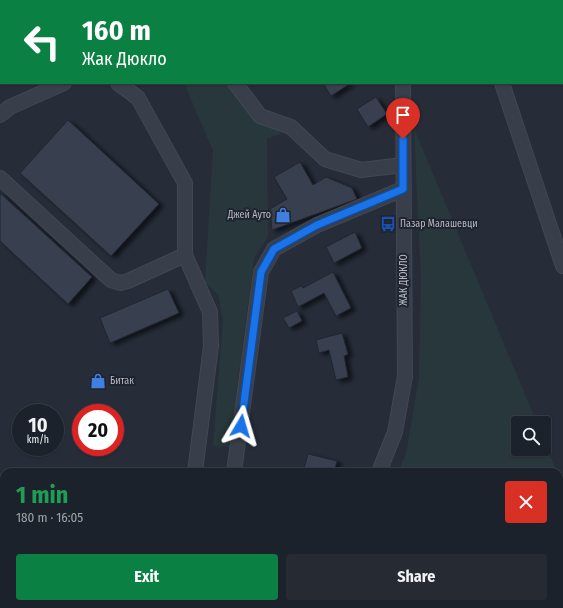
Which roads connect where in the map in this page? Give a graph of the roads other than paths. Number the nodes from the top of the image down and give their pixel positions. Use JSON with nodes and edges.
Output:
{"nodes":[{"id":1,"x":62,"y":84,"type":"edge"},
{"id":2,"x":119,"y":84,"type":"edge"},
{"id":3,"x":236,"y":84,"type":"edge"},
{"id":4,"x":403,"y":84,"type":"edge"},
{"id":5,"x":502,"y":84,"type":"edge"},
{"id":6,"x":0,"y":115,"type":"edge"},
{"id":7,"x":403,"y":165,"type":"junction"},
{"id":8,"x":0,"y":178,"type":"edge"},
{"id":9,"x":403,"y":189,"type":"junction"},
{"id":10,"x":185,"y":255,"type":"junction"},
{"id":11,"x":563,"y":266,"type":"edge"},
{"id":12,"x":196,"y":468,"type":"edge"},
{"id":13,"x":235,"y":468,"type":"edge"},
{"id":14,"x":381,"y":468,"type":"edge"}],
"edges":[{"from":1,"to":6,"type":"street"},
{"from":2,"to":10,"type":"street"},
{"from":3,"to":7,"type":"street"},
{"from":4,"to":7,"type":"street","name":"ЖАК ДЮКЛО"},
{"from":5,"to":11,"type":"street"},
{"from":7,"to":9,"type":"street","name":"ЖАК ДЮКЛО"},
{"from":8,"to":10,"type":"street"},
{"from":9,"to":13,"type":"street"},
{"from":9,"to":14,"type":"street","name":"ЖАК ДЮКЛО"},
{"from":10,"to":12,"type":"street"}]}
